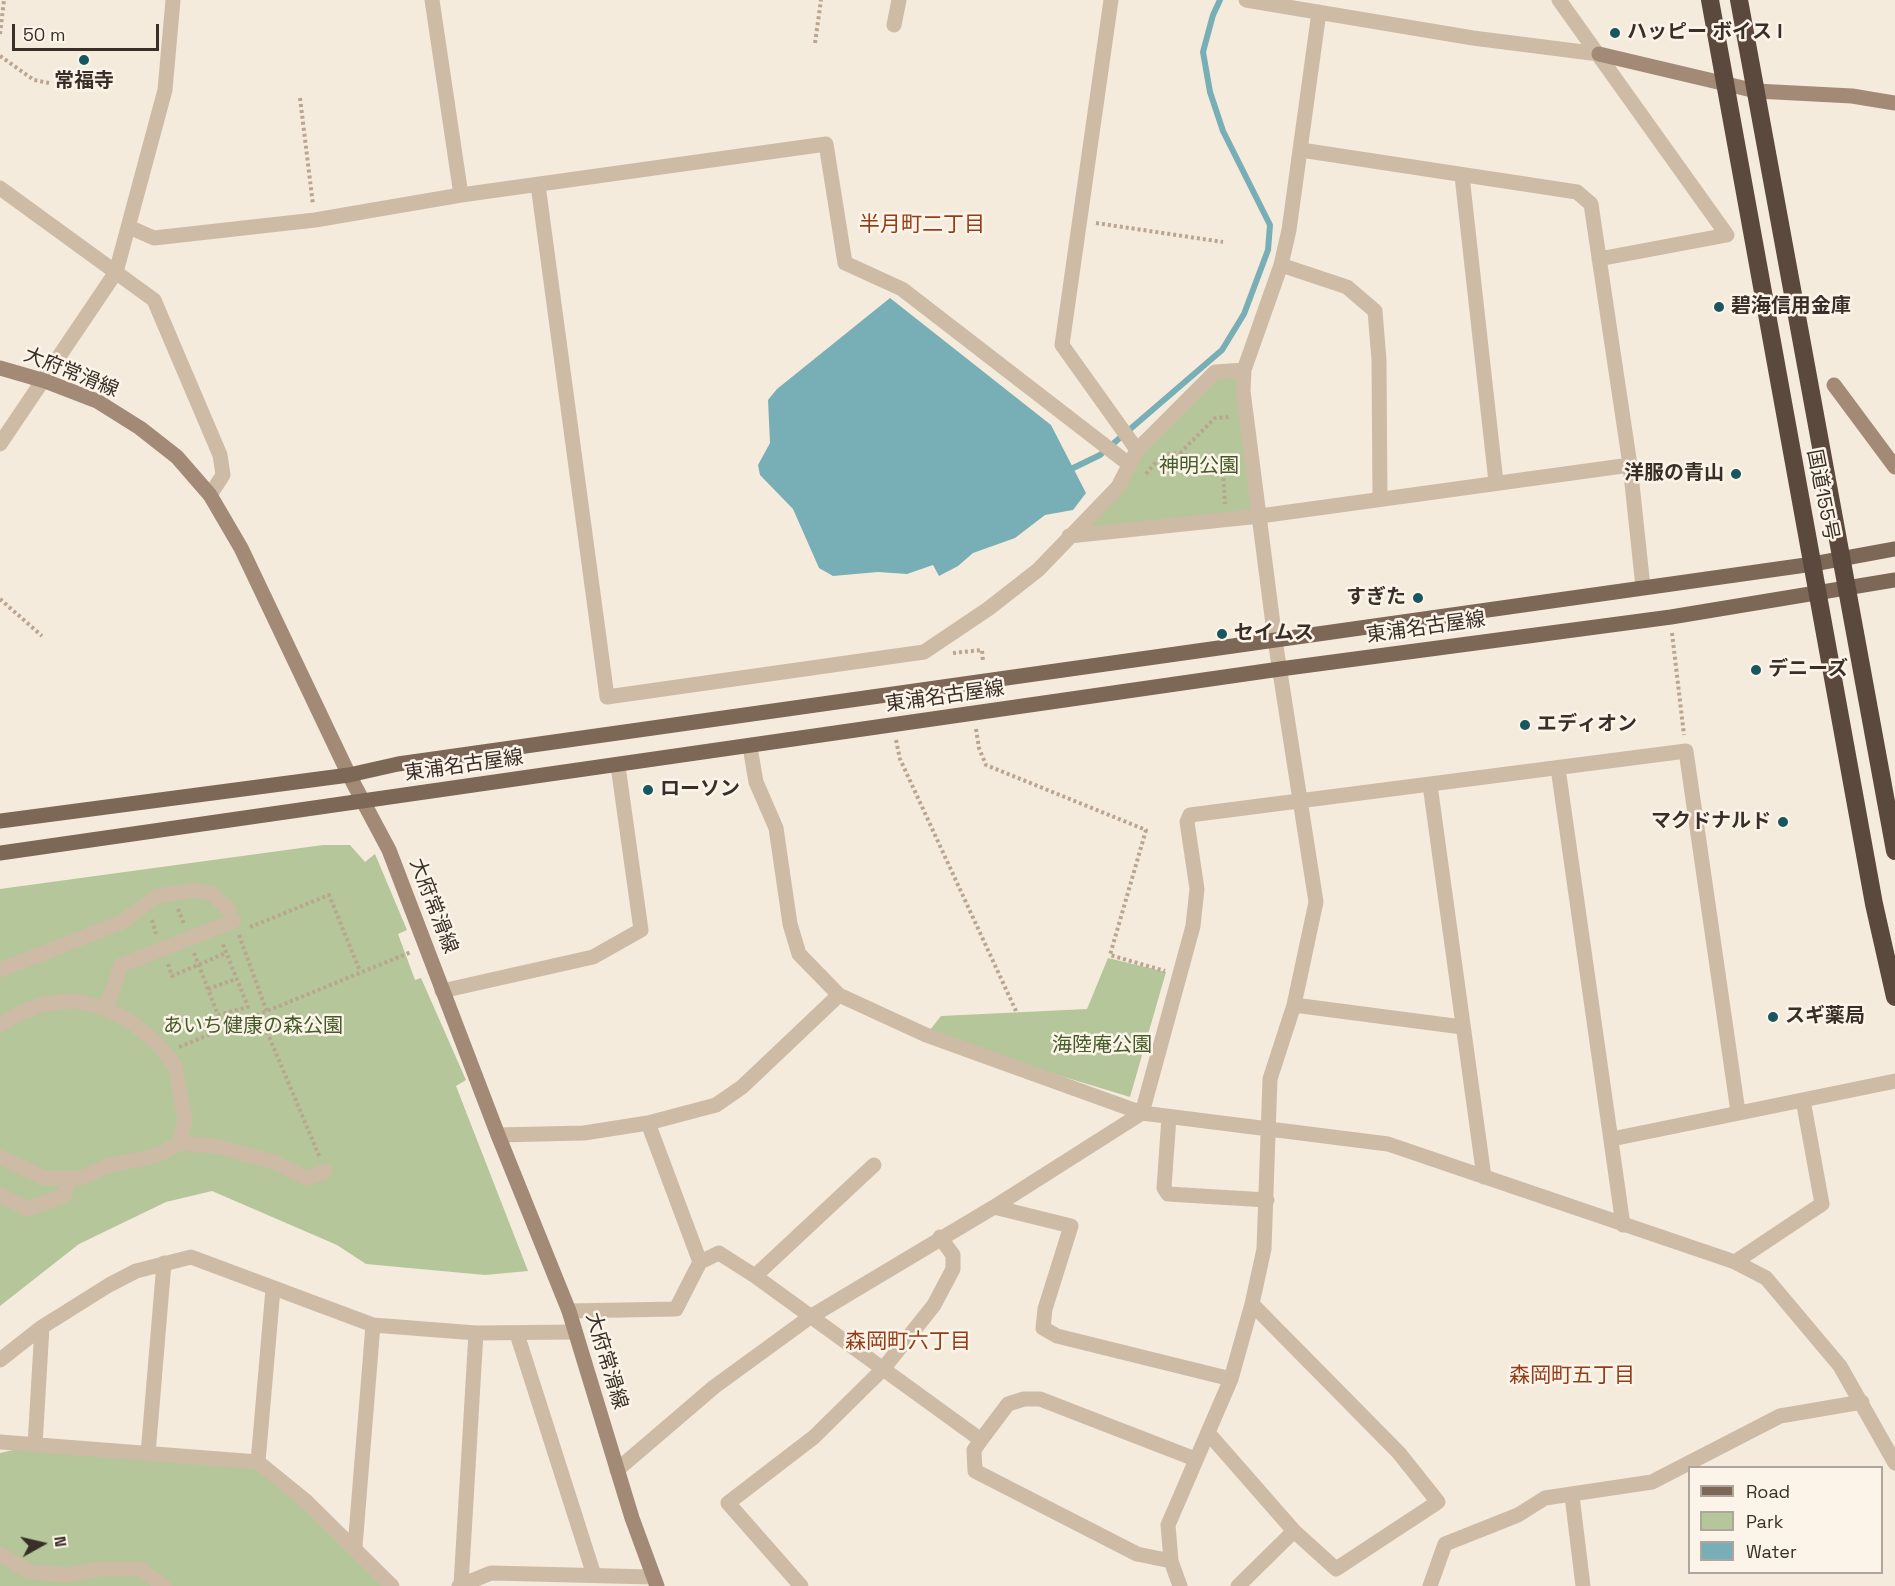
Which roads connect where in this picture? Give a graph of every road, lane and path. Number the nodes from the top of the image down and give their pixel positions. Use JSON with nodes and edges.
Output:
{"nodes":[{"id":1,"x":4,"y":0,"type":"edge"},
{"id":2,"x":173,"y":0,"type":"edge"},
{"id":3,"x":432,"y":0,"type":"edge"},
{"id":4,"x":822,"y":0,"type":"edge"},
{"id":5,"x":899,"y":0,"type":"edge"},
{"id":6,"x":1111,"y":0,"type":"edge"},
{"id":7,"x":1246,"y":0,"type":"edge"},
{"id":8,"x":1559,"y":0,"type":"edge"},
{"id":9,"x":1710,"y":0,"type":"edge"},
{"id":10,"x":1739,"y":0,"type":"edge"},
{"id":11,"x":1319,"y":12,"type":"junction"},
{"id":12,"x":894,"y":25,"type":"dead end"},
{"id":13,"x":0,"y":33,"type":"edge"},
{"id":14,"x":815,"y":43,"type":"dead end"},
{"id":15,"x":1599,"y":54,"type":"junction"},
{"id":16,"x":0,"y":56,"type":"edge"},
{"id":17,"x":49,"y":83,"type":"dead end"},
{"id":18,"x":1725,"y":83,"type":"junction"},
{"id":19,"x":1756,"y":91,"type":"junction"},
{"id":20,"x":300,"y":99,"type":"dead end"},
{"id":21,"x":1895,"y":104,"type":"edge"},
{"id":22,"x":1301,"y":150,"type":"junction"},
{"id":23,"x":1462,"y":176,"type":"junction"},
{"id":24,"x":538,"y":185,"type":"junction"},
{"id":25,"x":0,"y":188,"type":"edge"},
{"id":26,"x":461,"y":195,"type":"junction"},
{"id":27,"x":1080,"y":216,"type":"junction"},
{"id":28,"x":315,"y":220,"type":"junction"},
{"id":29,"x":129,"y":227,"type":"junction"},
{"id":30,"x":1222,"y":242,"type":"dead end"},
{"id":31,"x":1599,"y":259,"type":"junction"},
{"id":32,"x":1281,"y":265,"type":"junction"},
{"id":33,"x":116,"y":272,"type":"junction"},
{"id":34,"x":0,"y":368,"type":"edge"},
{"id":35,"x":1244,"y":370,"type":"junction"},
{"id":36,"x":45,"y":381,"type":"junction"},
{"id":37,"x":1834,"y":385,"type":"dead end"},
{"id":38,"x":1245,"y":415,"type":"junction"},
{"id":39,"x":0,"y":444,"type":"edge"},
{"id":40,"x":1137,"y":450,"type":"junction"},
{"id":41,"x":1180,"y":453,"type":"junction"},
{"id":42,"x":1130,"y":465,"type":"junction"},
{"id":43,"x":1630,"y":465,"type":"junction"},
{"id":44,"x":1895,"y":467,"type":"edge"},
{"id":45,"x":1141,"y":480,"type":"dead end"},
{"id":46,"x":1496,"y":482,"type":"junction"},
{"id":47,"x":210,"y":495,"type":"junction"},
{"id":48,"x":1380,"y":498,"type":"junction"},
{"id":49,"x":1260,"y":516,"type":"junction"},
{"id":50,"x":1227,"y":519,"type":"junction"},
{"id":51,"x":1069,"y":537,"type":"junction"},
{"id":52,"x":1895,"y":549,"type":"edge"},
{"id":53,"x":1842,"y":557,"type":"junction"},
{"id":54,"x":1813,"y":564,"type":"junction"},
{"id":55,"x":1895,"y":580,"type":"edge"},
{"id":56,"x":1643,"y":587,"type":"junction"},
{"id":57,"x":1847,"y":588,"type":"junction"},
{"id":58,"x":1818,"y":593,"type":"junction"},
{"id":59,"x":0,"y":599,"type":"edge"},
{"id":60,"x":1671,"y":617,"type":"junction"},
{"id":61,"x":42,"y":636,"type":"dead end"},
{"id":62,"x":1275,"y":640,"type":"junction"},
{"id":63,"x":932,"y":646,"type":"junction"},
{"id":64,"x":983,"y":662,"type":"dead end"},
{"id":65,"x":1280,"y":669,"type":"junction"},
{"id":66,"x":974,"y":714,"type":"junction"},
{"id":67,"x":893,"y":726,"type":"junction"},
{"id":68,"x":750,"y":747,"type":"junction"},
{"id":69,"x":1686,"y":751,"type":"junction"},
{"id":70,"x":618,"y":766,"type":"junction"},
{"id":71,"x":1558,"y":768,"type":"junction"},
{"id":72,"x":349,"y":775,"type":"junction"},
{"id":73,"x":1889,"y":782,"type":"edge"},
{"id":74,"x":1430,"y":784,"type":"junction"},
{"id":75,"x":364,"y":801,"type":"junction"},
{"id":76,"x":1299,"y":801,"type":"junction"},
{"id":77,"x":0,"y":821,"type":"edge"},
{"id":78,"x":1895,"y":851,"type":"edge"},
{"id":79,"x":0,"y":853,"type":"edge"},
{"id":80,"x":169,"y":912,"type":"dead end"},
{"id":81,"x":160,"y":916,"type":"dead end"},
{"id":82,"x":151,"y":920,"type":"dead end"},
{"id":83,"x":216,"y":927,"type":"junction"},
{"id":84,"x":188,"y":938,"type":"junction"},
{"id":85,"x":425,"y":946,"type":"junction"},
{"id":86,"x":0,"y":970,"type":"edge"},
{"id":87,"x":360,"y":971,"type":"junction"},
{"id":88,"x":1180,"y":975,"type":"junction"},
{"id":89,"x":236,"y":979,"type":"junction"},
{"id":90,"x":208,"y":989,"type":"junction"},
{"id":91,"x":442,"y":991,"type":"junction"},
{"id":92,"x":839,"y":995,"type":"junction"},
{"id":93,"x":1895,"y":997,"type":"edge"},
{"id":94,"x":1293,"y":1005,"type":"junction"},
{"id":95,"x":106,"y":1009,"type":"junction"},
{"id":96,"x":1016,"y":1011,"type":"dead end"},
{"id":97,"x":267,"y":1012,"type":"junction"},
{"id":98,"x":260,"y":1015,"type":"junction"},
{"id":99,"x":0,"y":1025,"type":"edge"},
{"id":100,"x":1462,"y":1027,"type":"junction"},
{"id":101,"x":164,"y":1053,"type":"junction"},
{"id":102,"x":1895,"y":1081,"type":"edge"},
{"id":103,"x":1803,"y":1100,"type":"junction"},
{"id":104,"x":1738,"y":1112,"type":"junction"},
{"id":105,"x":1142,"y":1113,"type":"junction"},
{"id":106,"x":1169,"y":1117,"type":"junction"},
{"id":107,"x":648,"y":1123,"type":"junction"},
{"id":108,"x":1270,"y":1130,"type":"junction"},
{"id":109,"x":498,"y":1136,"type":"junction"},
{"id":110,"x":1612,"y":1139,"type":"junction"},
{"id":111,"x":179,"y":1143,"type":"junction"},
{"id":112,"x":0,"y":1157,"type":"edge"},
{"id":113,"x":874,"y":1166,"type":"dead end"},
{"id":114,"x":325,"y":1171,"type":"joint"},
{"id":115,"x":1484,"y":1177,"type":"junction"},
{"id":116,"x":68,"y":1179,"type":"junction"},
{"id":117,"x":0,"y":1195,"type":"edge"},
{"id":118,"x":1267,"y":1200,"type":"junction"},
{"id":119,"x":994,"y":1207,"type":"junction"},
{"id":120,"x":1623,"y":1225,"type":"junction"},
{"id":121,"x":940,"y":1237,"type":"junction"},
{"id":122,"x":700,"y":1262,"type":"junction"},
{"id":123,"x":1735,"y":1262,"type":"junction"},
{"id":124,"x":164,"y":1263,"type":"junction"},
{"id":125,"x":755,"y":1276,"type":"junction"},
{"id":126,"x":273,"y":1289,"type":"junction"},
{"id":127,"x":1252,"y":1304,"type":"junction"},
{"id":128,"x":569,"y":1311,"type":"junction"},
{"id":129,"x":810,"y":1317,"type":"junction"},
{"id":130,"x":373,"y":1325,"type":"junction"},
{"id":131,"x":42,"y":1327,"type":"junction"},
{"id":132,"x":574,"y":1332,"type":"junction"},
{"id":133,"x":476,"y":1333,"type":"junction"},
{"id":134,"x":517,"y":1334,"type":"junction"},
{"id":135,"x":0,"y":1360,"type":"edge"},
{"id":136,"x":884,"y":1369,"type":"junction"},
{"id":137,"x":1231,"y":1379,"type":"junction"},
{"id":138,"x":1862,"y":1402,"type":"junction"},
{"id":139,"x":1209,"y":1434,"type":"junction"},
{"id":140,"x":981,"y":1440,"type":"junction"},
{"id":141,"x":0,"y":1442,"type":"edge"},
{"id":142,"x":35,"y":1445,"type":"junction"},
{"id":143,"x":148,"y":1454,"type":"junction"},
{"id":144,"x":1195,"y":1460,"type":"junction"},
{"id":145,"x":258,"y":1462,"type":"junction"},
{"id":146,"x":1895,"y":1463,"type":"edge"},
{"id":147,"x":617,"y":1470,"type":"junction"},
{"id":148,"x":1572,"y":1496,"type":"junction"},
{"id":149,"x":1294,"y":1531,"type":"junction"},
{"id":150,"x":355,"y":1547,"type":"junction"},
{"id":151,"x":0,"y":1554,"type":"edge"},
{"id":152,"x":1171,"y":1561,"type":"junction"},
{"id":153,"x":594,"y":1575,"type":"junction"},
{"id":154,"x":655,"y":1581,"type":"edge"},
{"id":155,"x":164,"y":1586,"type":"edge"},
{"id":156,"x":392,"y":1586,"type":"edge"},
{"id":157,"x":460,"y":1586,"type":"edge"},
{"id":158,"x":801,"y":1586,"type":"edge"},
{"id":159,"x":1180,"y":1586,"type":"edge"},
{"id":160,"x":1238,"y":1586,"type":"edge"},
{"id":161,"x":1430,"y":1586,"type":"edge"},
{"id":162,"x":1583,"y":1586,"type":"edge"}],
"edges":[{"from":1,"to":13,"type":"path"},
{"from":2,"to":29,"type":"street"},
{"from":3,"to":26,"type":"street"},
{"from":4,"to":14,"type":"path"},
{"from":5,"to":12,"type":"street"},
{"from":6,"to":27,"type":"street"},
{"from":7,"to":11,"type":"street"},
{"from":8,"to":15,"type":"street"},
{"from":9,"to":18,"type":"highway","name":"国道155号"},
{"from":10,"to":19,"type":"highway","name":"国道155号"},
{"from":11,"to":15,"type":"street"},
{"from":11,"to":22,"type":"street"},
{"from":15,"to":18,"type":"main road"},
{"from":15,"to":31,"type":"street"},
{"from":16,"to":17,"type":"path"},
{"from":18,"to":19,"type":"main road"},
{"from":18,"to":54,"type":"highway","name":"国道155号"},
{"from":19,"to":21,"type":"main road"},
{"from":19,"to":53,"type":"highway","name":"国道155号"},
{"from":20,"to":28,"type":"path"},
{"from":22,"to":23,"type":"street"},
{"from":22,"to":32,"type":"street"},
{"from":23,"to":31,"type":"street"},
{"from":23,"to":46,"type":"street"},
{"from":24,"to":26,"type":"street"},
{"from":24,"to":42,"type":"street"},
{"from":24,"to":63,"type":"street"},
{"from":25,"to":33,"type":"street"},
{"from":26,"to":28,"type":"street"},
{"from":27,"to":30,"type":"path"},
{"from":27,"to":40,"type":"street"},
{"from":28,"to":29,"type":"street"},
{"from":29,"to":33,"type":"street"},
{"from":31,"to":43,"type":"street"},
{"from":32,"to":35,"type":"street"},
{"from":32,"to":48,"type":"street"},
{"from":33,"to":36,"type":"street"},
{"from":33,"to":47,"type":"street"},
{"from":34,"to":36,"type":"main road","name":"大府常滑線"},
{"from":35,"to":38,"type":"street"},
{"from":35,"to":40,"type":"street"},
{"from":36,"to":39,"type":"street"},
{"from":36,"to":47,"type":"main road","name":"大府常滑線"},
{"from":37,"to":44,"type":"main road"},
{"from":38,"to":41,"type":"path"},
{"from":38,"to":49,"type":"street"},
{"from":40,"to":42,"type":"street"},
{"from":41,"to":45,"type":"path"},
{"from":41,"to":50,"type":"path"},
{"from":42,"to":51,"type":"street"},
{"from":43,"to":46,"type":"street"},
{"from":43,"to":56,"type":"street"},
{"from":46,"to":48,"type":"street"},
{"from":47,"to":72,"type":"main road","name":"大府常滑線"},
{"from":48,"to":49,"type":"street"},
{"from":49,"to":50,"type":"street"},
{"from":49,"to":62,"type":"street"},
{"from":50,"to":51,"type":"street"},
{"from":51,"to":63,"type":"street"},
{"from":52,"to":53,"type":"main road","name":"東浦名古屋線"},
{"from":53,"to":54,"type":"main road","name":"東浦名古屋線"},
{"from":53,"to":57,"type":"highway","name":"国道155号"},
{"from":54,"to":56,"type":"main road","name":"東浦名古屋線"},
{"from":54,"to":58,"type":"highway","name":"国道155号"},
{"from":55,"to":57,"type":"main road","name":"東浦名古屋線"},
{"from":56,"to":62,"type":"main road","name":"東浦名古屋線"},
{"from":57,"to":58,"type":"main road","name":"東浦名古屋線"},
{"from":57,"to":73,"type":"highway","name":"国道155号"},
{"from":58,"to":60,"type":"main road","name":"東浦名古屋線"},
{"from":58,"to":93,"type":"highway","name":"国道155号"},
{"from":59,"to":61,"type":"path"},
{"from":60,"to":65,"type":"main road","name":"東浦名古屋線"},
{"from":60,"to":69,"type":"path"},
{"from":62,"to":65,"type":"street"},
{"from":62,"to":72,"type":"main road","name":"東浦名古屋線"},
{"from":63,"to":64,"type":"path"},
{"from":65,"to":66,"type":"main road","name":"東浦名古屋線"},
{"from":65,"to":76,"type":"street"},
{"from":66,"to":67,"type":"main road","name":"東浦名古屋線"},
{"from":66,"to":88,"type":"path"},
{"from":67,"to":68,"type":"main road","name":"東浦名古屋線"},
{"from":67,"to":96,"type":"path"},
{"from":68,"to":70,"type":"main road","name":"東浦名古屋線"},
{"from":68,"to":92,"type":"street"},
{"from":69,"to":71,"type":"street"},
{"from":69,"to":104,"type":"street"},
{"from":70,"to":75,"type":"main road","name":"東浦名古屋線"},
{"from":70,"to":91,"type":"street"},
{"from":71,"to":74,"type":"street"},
{"from":71,"to":110,"type":"street"},
{"from":72,"to":75,"type":"main road","name":"大府常滑線"},
{"from":72,"to":77,"type":"main road","name":"東浦名古屋線"},
{"from":73,"to":78,"type":"highway","name":"国道155号"},
{"from":74,"to":76,"type":"street"},
{"from":74,"to":100,"type":"street"},
{"from":75,"to":79,"type":"main road","name":"東浦名古屋線"},
{"from":75,"to":85,"type":"main road","name":"大府常滑線"},
{"from":76,"to":88,"type":"street"},
{"from":76,"to":94,"type":"street"},
{"from":80,"to":84,"type":"path"},
{"from":81,"to":82,"type":"path"},
{"from":83,"to":84,"type":"street"},
{"from":83,"to":86,"type":"street"},
{"from":83,"to":89,"type":"path"},
{"from":84,"to":90,"type":"path"},
{"from":84,"to":95,"type":"street"},
{"from":85,"to":87,"type":"path"},
{"from":85,"to":91,"type":"main road","name":"大府常滑線"},
{"from":87,"to":97,"type":"path"},
{"from":87,"to":97,"type":"path"},
{"from":88,"to":105,"type":"street"},
{"from":89,"to":90,"type":"path"},
{"from":89,"to":90,"type":"path"},
{"from":91,"to":109,"type":"main road","name":"大府常滑線"},
{"from":92,"to":105,"type":"street"},
{"from":92,"to":107,"type":"street"},
{"from":94,"to":100,"type":"street"},
{"from":94,"to":108,"type":"street"},
{"from":95,"to":99,"type":"street"},
{"from":95,"to":101,"type":"street"},
{"from":97,"to":98,"type":"path"},
{"from":98,"to":101,"type":"path"},
{"from":98,"to":114,"type":"path"},
{"from":100,"to":115,"type":"street"},
{"from":101,"to":111,"type":"street"},
{"from":102,"to":103,"type":"street"},
{"from":103,"to":104,"type":"street"},
{"from":103,"to":123,"type":"street"},
{"from":104,"to":110,"type":"street"},
{"from":105,"to":106,"type":"street"},
{"from":105,"to":119,"type":"street"},
{"from":106,"to":108,"type":"street"},
{"from":106,"to":118,"type":"street"},
{"from":107,"to":109,"type":"street"},
{"from":107,"to":122,"type":"street"},
{"from":108,"to":115,"type":"street"},
{"from":108,"to":118,"type":"street"},
{"from":109,"to":128,"type":"main road","name":"大府常滑線"},
{"from":110,"to":120,"type":"street"},
{"from":111,"to":114,"type":"street"},
{"from":111,"to":116,"type":"street"},
{"from":112,"to":116,"type":"street"},
{"from":113,"to":125,"type":"street"},
{"from":115,"to":120,"type":"street"},
{"from":116,"to":117,"type":"street"},
{"from":118,"to":127,"type":"street"},
{"from":119,"to":121,"type":"street"},
{"from":119,"to":137,"type":"street"},
{"from":120,"to":123,"type":"street"},
{"from":121,"to":129,"type":"street"},
{"from":121,"to":136,"type":"street"},
{"from":122,"to":125,"type":"street"},
{"from":122,"to":128,"type":"street"},
{"from":123,"to":138,"type":"street"},
{"from":124,"to":126,"type":"street"},
{"from":124,"to":131,"type":"street"},
{"from":124,"to":143,"type":"street"},
{"from":125,"to":129,"type":"street"},
{"from":126,"to":130,"type":"street"},
{"from":126,"to":145,"type":"street"},
{"from":127,"to":137,"type":"street"},
{"from":127,"to":149,"type":"street"},
{"from":128,"to":132,"type":"main road","name":"大府常滑線"},
{"from":129,"to":136,"type":"street"},
{"from":129,"to":147,"type":"street"},
{"from":130,"to":133,"type":"street"},
{"from":130,"to":150,"type":"street"},
{"from":131,"to":135,"type":"street"},
{"from":131,"to":142,"type":"street"},
{"from":132,"to":134,"type":"street"},
{"from":132,"to":147,"type":"main road","name":"大府常滑線"},
{"from":133,"to":134,"type":"street"},
{"from":133,"to":157,"type":"street"},
{"from":134,"to":153,"type":"street"},
{"from":136,"to":140,"type":"street"},
{"from":136,"to":158,"type":"street"},
{"from":137,"to":139,"type":"street"},
{"from":138,"to":146,"type":"street"},
{"from":138,"to":148,"type":"street"},
{"from":139,"to":144,"type":"street"},
{"from":139,"to":149,"type":"street"},
{"from":140,"to":144,"type":"street"},
{"from":140,"to":152,"type":"street"},
{"from":141,"to":142,"type":"street"},
{"from":142,"to":143,"type":"street"},
{"from":143,"to":145,"type":"street"},
{"from":144,"to":152,"type":"street"},
{"from":145,"to":150,"type":"street"},
{"from":147,"to":154,"type":"main road","name":"大府常滑線"},
{"from":148,"to":161,"type":"street"},
{"from":148,"to":162,"type":"street"},
{"from":149,"to":160,"type":"street"},
{"from":150,"to":156,"type":"street"},
{"from":151,"to":155,"type":"street"},
{"from":152,"to":159,"type":"street"},
{"from":153,"to":154,"type":"street"},
{"from":153,"to":157,"type":"street"}]}
